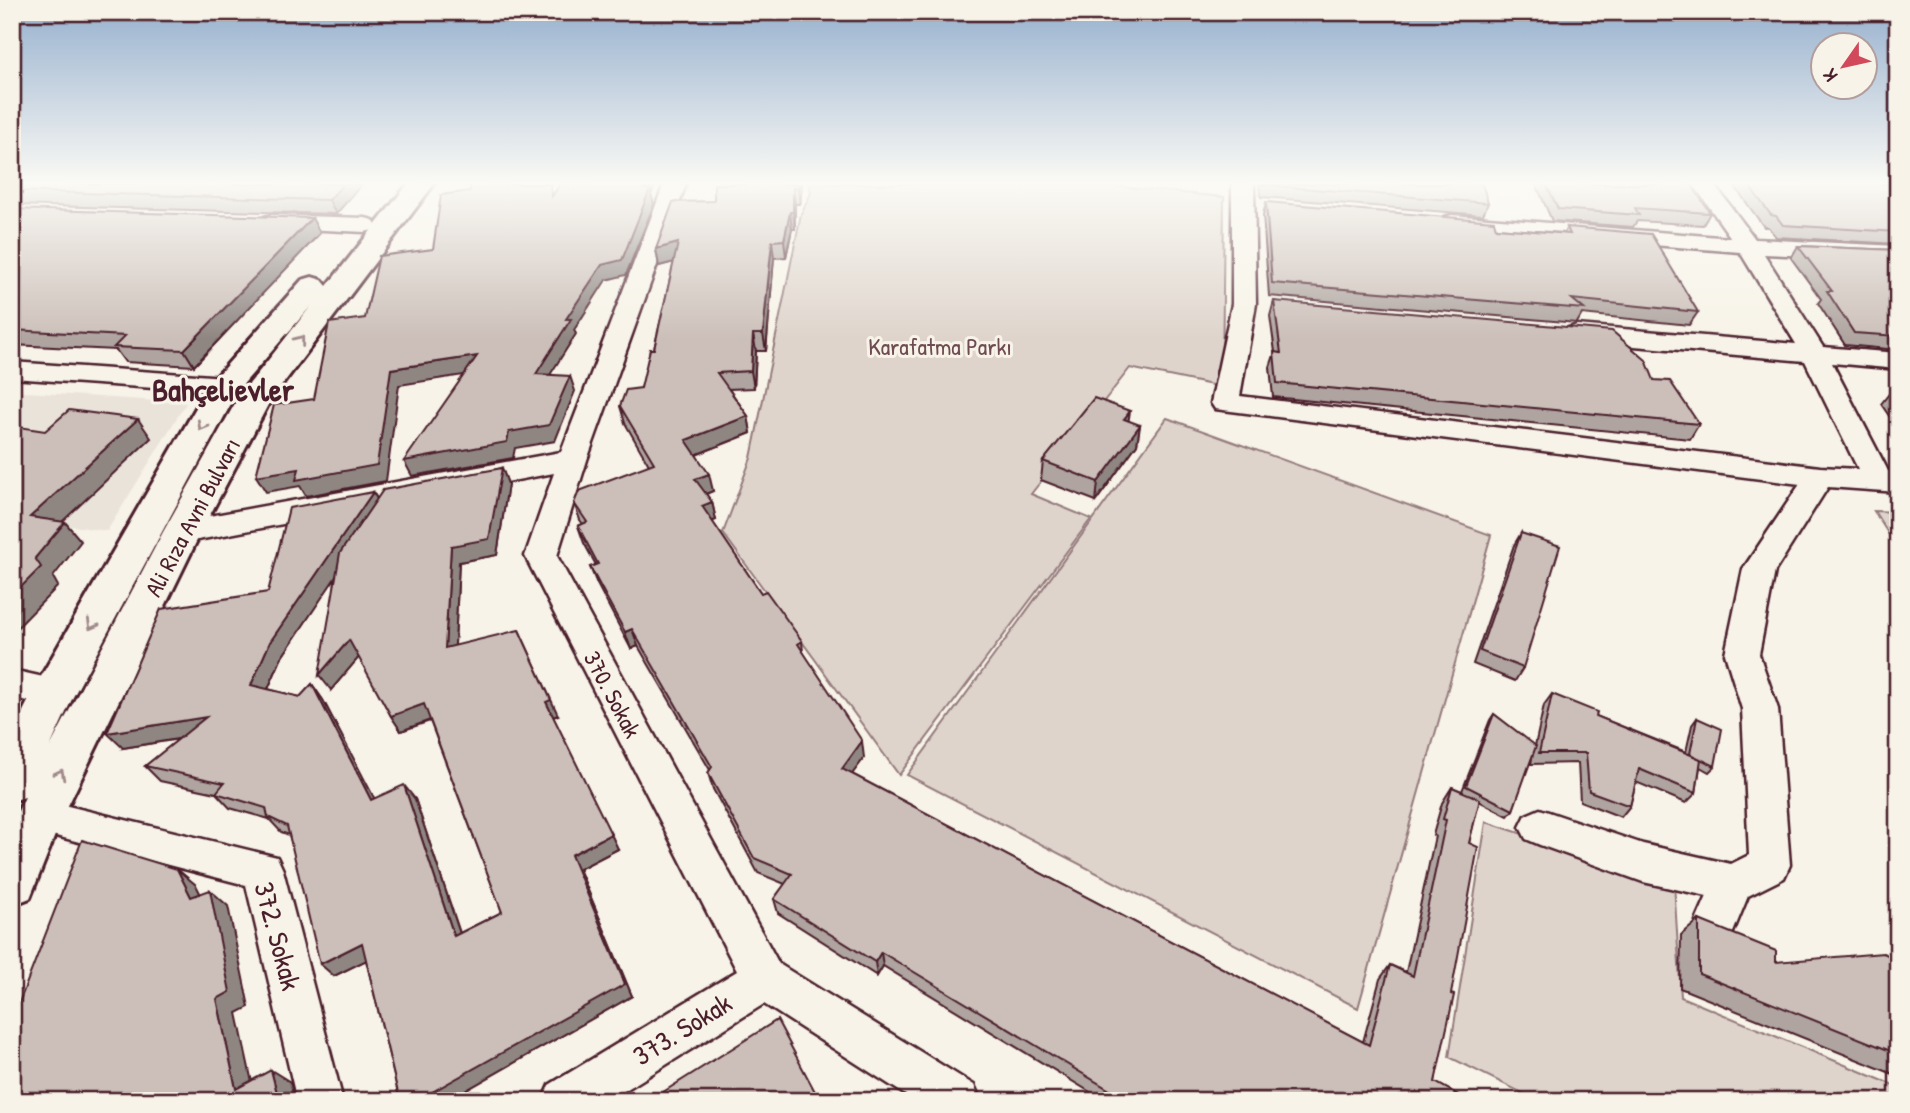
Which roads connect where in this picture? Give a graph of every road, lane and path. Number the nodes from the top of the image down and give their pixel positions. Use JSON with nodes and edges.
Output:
{"nodes":[{"id":1,"x":355,"y":236,"type":"edge"},
{"id":2,"x":381,"y":236,"type":"edge"},
{"id":3,"x":656,"y":236,"type":"edge"},
{"id":4,"x":1249,"y":236,"type":"edge"},
{"id":5,"x":1622,"y":236,"type":"edge"},
{"id":6,"x":1741,"y":236,"type":"edge"},
{"id":7,"x":1748,"y":246,"type":"junction"},
{"id":8,"x":1898,"y":253,"type":"edge"},
{"id":9,"x":1550,"y":330,"type":"edge"},
{"id":10,"x":1814,"y":353,"type":"junction"},
{"id":11,"x":1898,"y":361,"type":"edge"},
{"id":12,"x":12,"y":370,"type":"edge"},
{"id":13,"x":225,"y":385,"type":"junction"},
{"id":14,"x":573,"y":460,"type":"junction"},
{"id":15,"x":1820,"y":477,"type":"junction"},
{"id":16,"x":1888,"y":481,"type":"edge"},
{"id":17,"x":182,"y":532,"type":"junction"},
{"id":18,"x":12,"y":684,"type":"edge"},
{"id":19,"x":54,"y":692,"type":"junction"},
{"id":20,"x":12,"y":781,"type":"edge"},
{"id":21,"x":39,"y":816,"type":"junction"},
{"id":22,"x":1540,"y":827,"type":"dead end"},
{"id":23,"x":12,"y":881,"type":"edge"},
{"id":24,"x":1733,"y":883,"type":"junction"},
{"id":25,"x":1717,"y":921,"type":"dead end"},
{"id":26,"x":764,"y":979,"type":"junction"},
{"id":27,"x":320,"y":1101,"type":"edge"},
{"id":28,"x":565,"y":1101,"type":"edge"},
{"id":29,"x":958,"y":1101,"type":"edge"}],
"edges":[{"from":1,"to":13,"type":"main road","name":"Ali Rıza Avni Bulvarı"},
{"from":17,"to":2,"type":"main road","name":"Ali Rıza Avni Bulvarı","one_way":true},
{"from":3,"to":14,"type":"street","name":"370. Sokak"},
{"from":4,"to":15,"type":"street"},
{"from":5,"to":7,"type":"street"},
{"from":6,"to":7,"type":"street"},
{"from":7,"to":8,"type":"street"},
{"from":7,"to":10,"type":"street"},
{"from":9,"to":10,"type":"street"},
{"from":10,"to":11,"type":"street"},
{"from":10,"to":16,"type":"street"},
{"from":12,"to":13,"type":"street"},
{"from":13,"to":19,"type":"main road","name":"Ali Rıza Avni Bulvarı","one_way":true},
{"from":14,"to":17,"type":"street"},
{"from":14,"to":26,"type":"street","name":"370. Sokak"},
{"from":15,"to":16,"type":"street"},
{"from":15,"to":24,"type":"street"},
{"from":21,"to":17,"type":"main road","name":"Ali Rıza Avni Bulvarı","one_way":true},
{"from":18,"to":19,"type":"street"},
{"from":19,"to":20,"type":"main road","name":"Ali Rıza Avni Bulvarı"},
{"from":21,"to":23,"type":"main road","name":"Ali Rıza Avni Bulvarı"},
{"from":21,"to":27,"type":"street","name":"372. Sokak"},
{"from":22,"to":24,"type":"street"},
{"from":24,"to":25,"type":"street"},
{"from":26,"to":28,"type":"street","name":"373. Sokak"},
{"from":26,"to":29,"type":"street"}]}
